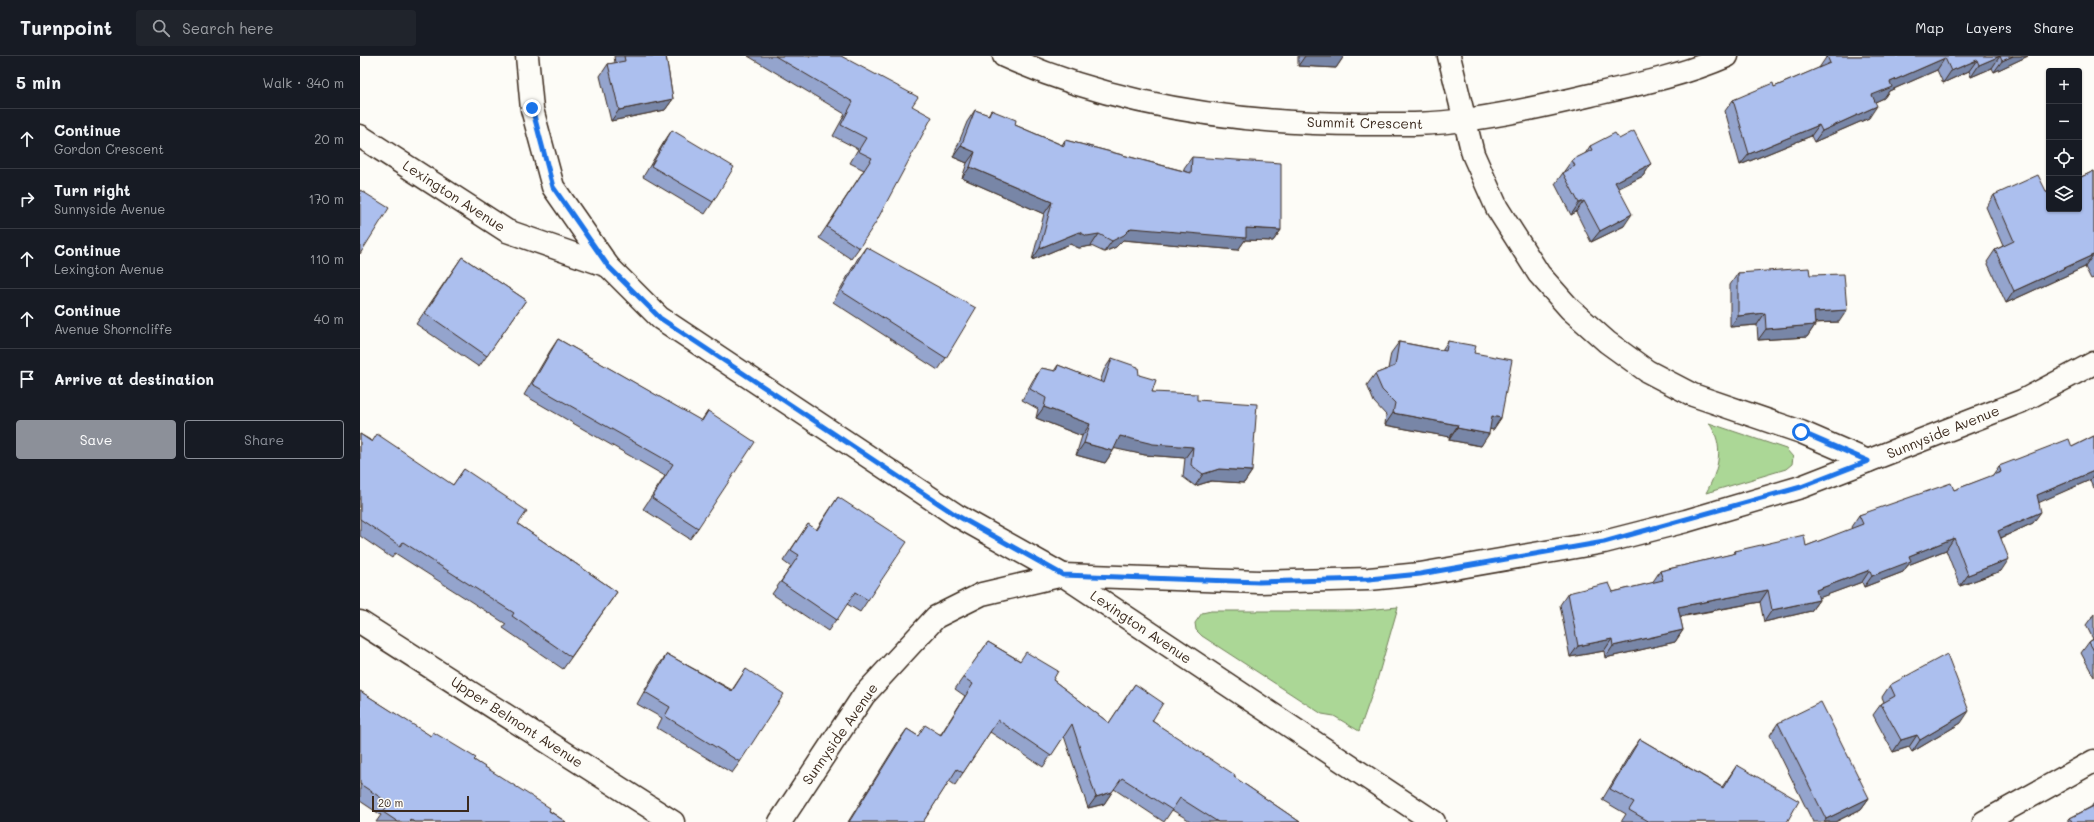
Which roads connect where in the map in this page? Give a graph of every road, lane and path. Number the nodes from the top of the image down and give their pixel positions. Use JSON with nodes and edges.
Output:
{"nodes":[{"id":1,"x":527,"y":56,"type":"edge"},
{"id":2,"x":1004,"y":56,"type":"edge"},
{"id":3,"x":1449,"y":56,"type":"edge"},
{"id":4,"x":1727,"y":56,"type":"edge"},
{"id":5,"x":1464,"y":120,"type":"junction"},
{"id":6,"x":360,"y":136,"type":"edge"},
{"id":7,"x":608,"y":266,"type":"junction"},
{"id":8,"x":2094,"y":363,"type":"edge"},
{"id":9,"x":1868,"y":461,"type":"junction"},
{"id":10,"x":1063,"y":575,"type":"junction"},
{"id":11,"x":360,"y":622,"type":"edge"},
{"id":12,"x":2094,"y":761,"type":"edge"},
{"id":13,"x":673,"y":822,"type":"edge"},
{"id":14,"x":780,"y":822,"type":"edge"},
{"id":15,"x":1434,"y":822,"type":"edge"},
{"id":16,"x":1984,"y":822,"type":"edge"}],
"edges":[{"from":1,"to":7,"type":"street"},
{"from":2,"to":5,"type":"street","name":"Summit Crescent"},
{"from":3,"to":5,"type":"street"},
{"from":4,"to":5,"type":"street","name":"Summit Crescent"},
{"from":5,"to":9,"type":"street"},
{"from":6,"to":7,"type":"street","name":"Lexington Avenue"},
{"from":7,"to":10,"type":"street","name":"Lexington Avenue"},
{"from":8,"to":9,"type":"street","name":"Sunnyside Avenue"},
{"from":9,"to":10,"type":"street","name":"Sunnyside Avenue"},
{"from":10,"to":14,"type":"street","name":"Sunnyside Avenue"},
{"from":10,"to":15,"type":"street","name":"Lexington Avenue"},
{"from":11,"to":13,"type":"street","name":"Upper Belmont Avenue"},
{"from":12,"to":16,"type":"street"}]}
